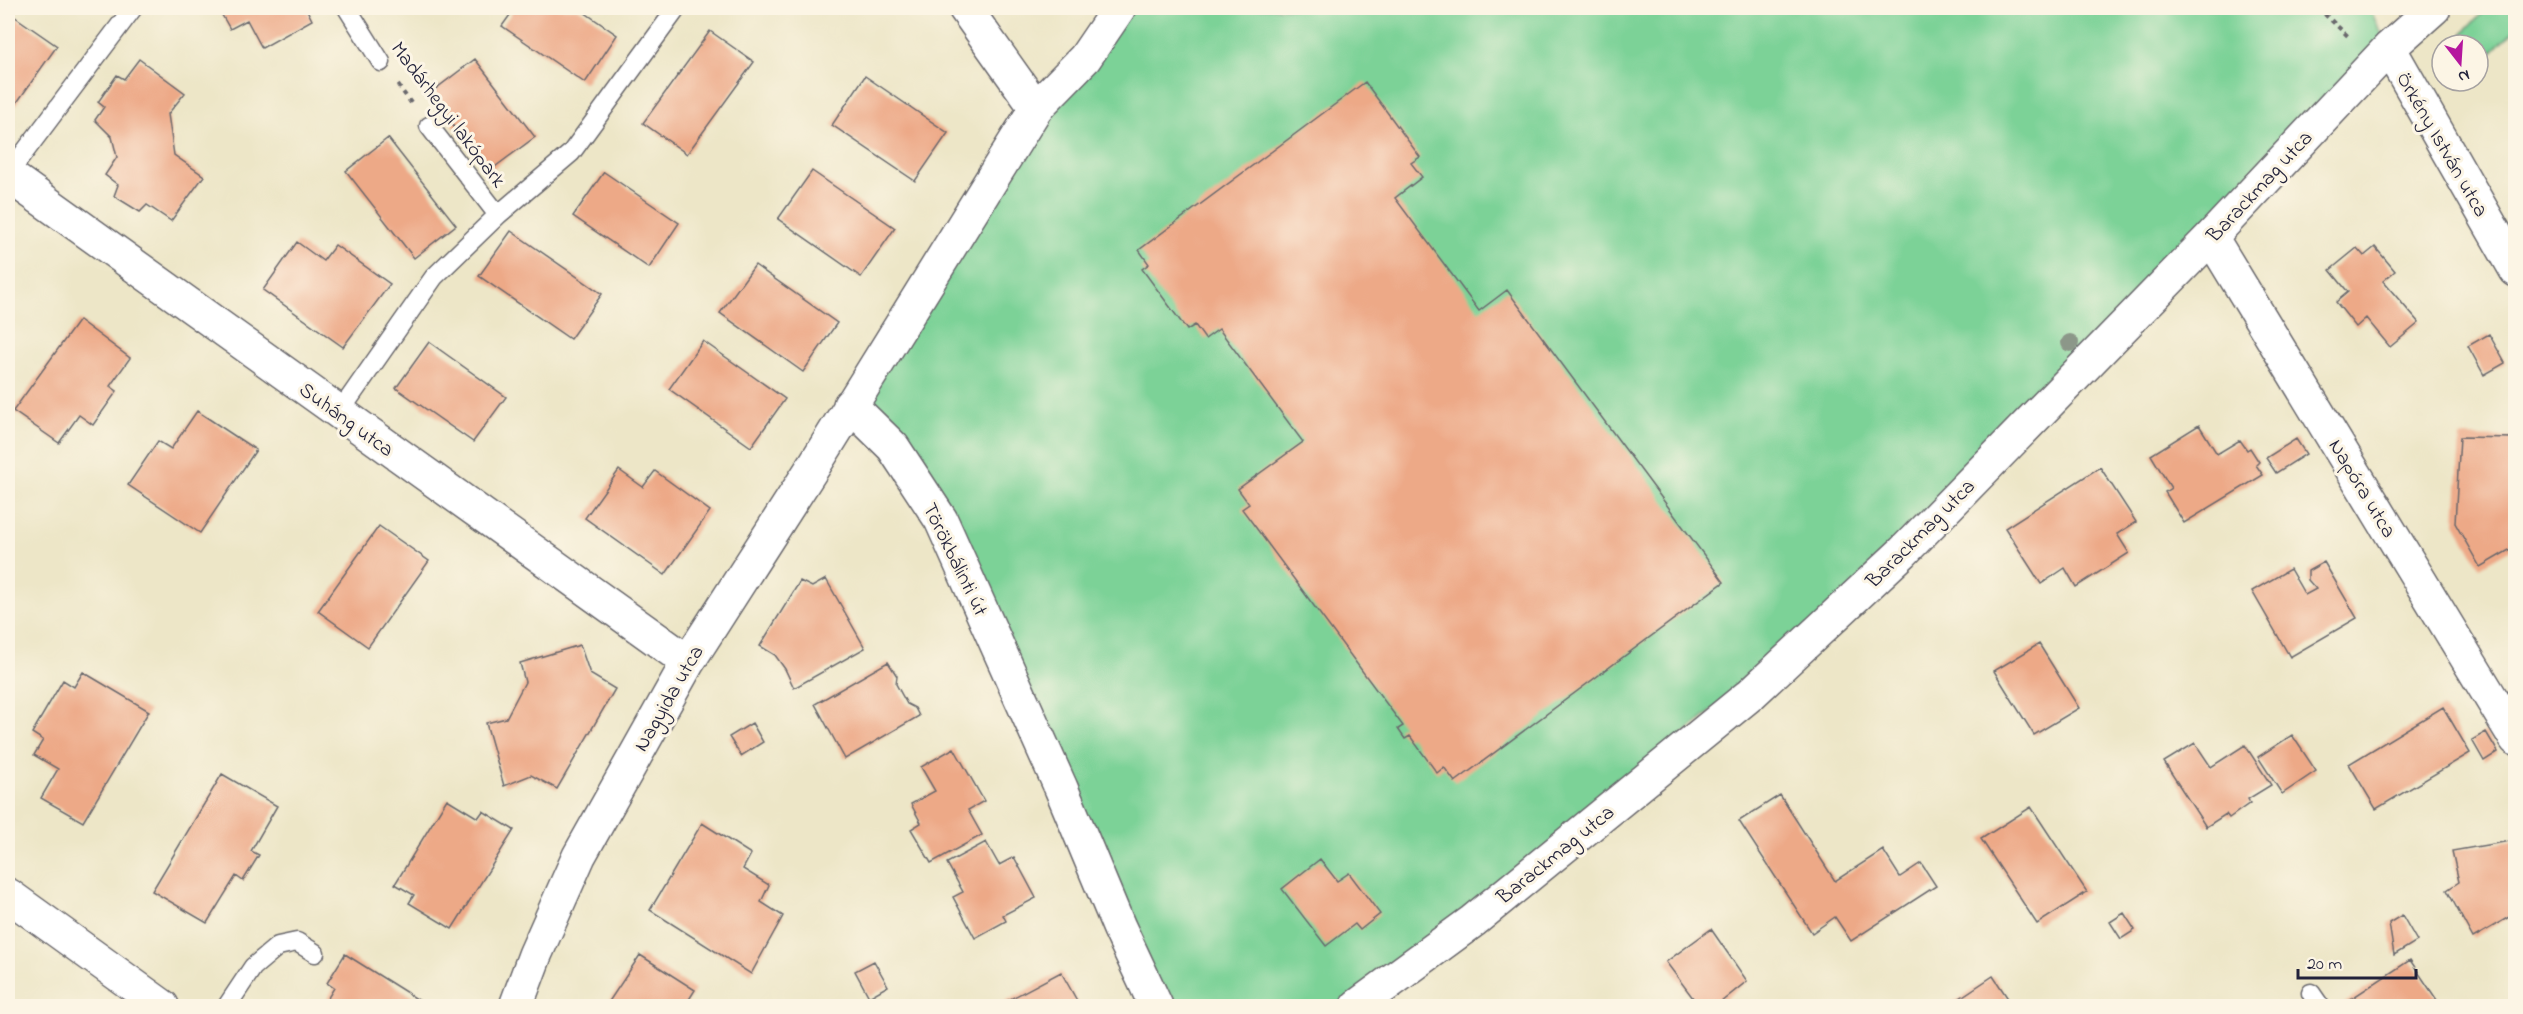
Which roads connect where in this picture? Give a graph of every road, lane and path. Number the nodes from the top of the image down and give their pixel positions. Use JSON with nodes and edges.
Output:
{"nodes":[{"id":1,"x":133,"y":8,"type":"edge"},
{"id":2,"x":347,"y":8,"type":"edge"},
{"id":3,"x":677,"y":8,"type":"edge"},
{"id":4,"x":965,"y":8,"type":"edge"},
{"id":5,"x":1119,"y":8,"type":"edge"},
{"id":6,"x":2434,"y":8,"type":"edge"},
{"id":7,"x":2389,"y":48,"type":"junction"},
{"id":8,"x":381,"y":63,"type":"joint"},
{"id":9,"x":1035,"y":108,"type":"junction"},
{"id":10,"x":429,"y":126,"type":"joint"},
{"id":11,"x":8,"y":175,"type":"edge"},
{"id":12,"x":498,"y":215,"type":"junction"},
{"id":13,"x":2211,"y":237,"type":"junction"},
{"id":14,"x":2516,"y":270,"type":"edge"},
{"id":15,"x":850,"y":405,"type":"junction"},
{"id":16,"x":339,"y":413,"type":"junction"},
{"id":17,"x":688,"y":662,"type":"junction"},
{"id":18,"x":2516,"y":739,"type":"edge"},
{"id":19,"x":8,"y":895,"type":"edge"},
{"id":20,"x":315,"y":953,"type":"dead end"},
{"id":21,"x":162,"y":1006,"type":"edge"},
{"id":22,"x":227,"y":1006,"type":"edge"},
{"id":23,"x":516,"y":1006,"type":"edge"},
{"id":24,"x":1156,"y":1006,"type":"edge"},
{"id":25,"x":1357,"y":1006,"type":"edge"}],
"edges":[{"from":1,"to":11,"type":"lane"},
{"from":2,"to":8,"type":"lane","name":"Madárhegyi lakópark"},
{"from":3,"to":12,"type":"lane","name":"Madárhegyi lakópark"},
{"from":4,"to":9,"type":"street"},
{"from":5,"to":9,"type":"street"},
{"from":6,"to":7,"type":"street","name":"Barackmag utca"},
{"from":7,"to":13,"type":"street","name":"Barackmag utca"},
{"from":7,"to":14,"type":"street","name":"Örkény István utca"},
{"from":8,"to":10,"type":"path","name":"Madárhegyi lakópark"},
{"from":9,"to":15,"type":"street"},
{"from":10,"to":12,"type":"lane","name":"Madárhegyi lakópark"},
{"from":11,"to":16,"type":"street","name":"Suháng utca"},
{"from":12,"to":16,"type":"lane","name":"Madárhegyi lakópark"},
{"from":13,"to":18,"type":"street","name":"Napóra utca"},
{"from":13,"to":25,"type":"street","name":"Barackmag utca"},
{"from":15,"to":17,"type":"street","name":"Nagyida utca"},
{"from":15,"to":24,"type":"street","name":"Törökbálinti út"},
{"from":16,"to":17,"type":"street","name":"Suháng utca"},
{"from":17,"to":23,"type":"street","name":"Nagyida utca"},
{"from":19,"to":21,"type":"street"},
{"from":20,"to":22,"type":"lane"}]}
